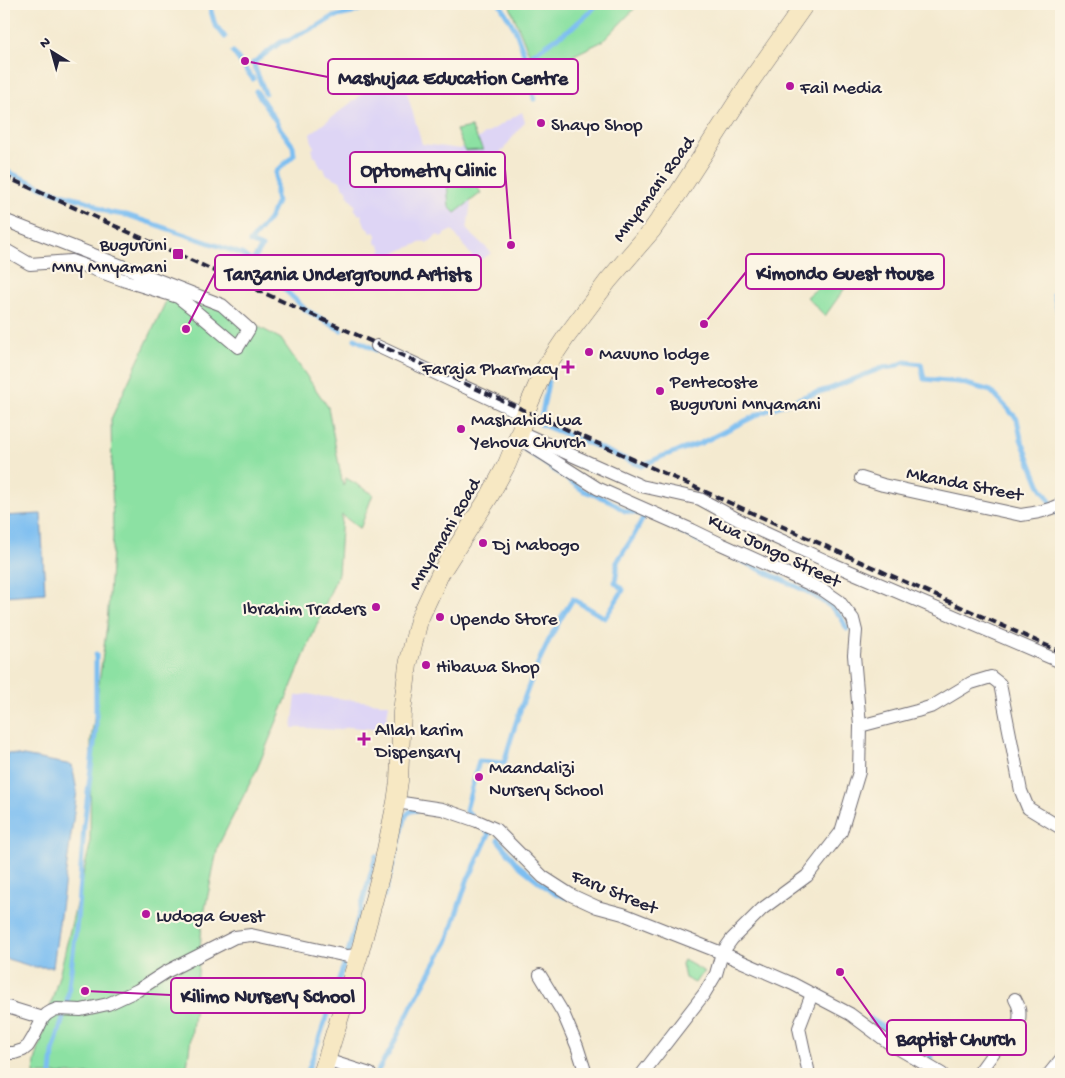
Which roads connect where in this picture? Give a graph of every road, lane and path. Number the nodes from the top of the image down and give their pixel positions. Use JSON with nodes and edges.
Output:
{"nodes":[{"id":1,"x":805,"y":4,"type":"edge"},
{"id":2,"x":4,"y":220,"type":"edge"},
{"id":3,"x":4,"y":250,"type":"edge"},
{"id":4,"x":377,"y":346,"type":"dead end"},
{"id":5,"x":525,"y":415,"type":"junction"},
{"id":6,"x":519,"y":436,"type":"junction"},
{"id":7,"x":861,"y":478,"type":"dead end"},
{"id":8,"x":1061,"y":504,"type":"edge"},
{"id":9,"x":1061,"y":662,"type":"edge"},
{"id":10,"x":860,"y":726,"type":"junction"},
{"id":11,"x":396,"y":802,"type":"junction"},
{"id":12,"x":1061,"y":828,"type":"edge"},
{"id":13,"x":722,"y":953,"type":"junction"},
{"id":14,"x":359,"y":955,"type":"junction"},
{"id":15,"x":540,"y":974,"type":"dead end"},
{"id":16,"x":812,"y":994,"type":"junction"},
{"id":17,"x":1015,"y":999,"type":"dead end"},
{"id":18,"x":4,"y":1006,"type":"edge"},
{"id":19,"x":44,"y":1018,"type":"junction"},
{"id":20,"x":4,"y":1053,"type":"edge"},
{"id":21,"x":1061,"y":1059,"type":"edge"},
{"id":22,"x":324,"y":1067,"type":"edge"},
{"id":23,"x":370,"y":1074,"type":"edge"},
{"id":24,"x":586,"y":1074,"type":"edge"},
{"id":25,"x":642,"y":1074,"type":"edge"},
{"id":26,"x":809,"y":1074,"type":"edge"},
{"id":27,"x":942,"y":1074,"type":"edge"},
{"id":28,"x":978,"y":1074,"type":"edge"},
{"id":29,"x":1049,"y":1074,"type":"edge"}],
"edges":[{"from":1,"to":5,"type":"street","name":"Mnyamani Road"},
{"from":2,"to":3,"type":"street"},
{"from":4,"to":5,"type":"street"},
{"from":5,"to":6,"type":"street","name":"Mnyamani Road"},
{"from":6,"to":9,"type":"street","name":"Kwa Jongo Street"},
{"from":6,"to":10,"type":"street","name":"Kwa Jongo Street"},
{"from":6,"to":11,"type":"street","name":"Mnyamani Road"},
{"from":7,"to":8,"type":"street","name":"Mkanda Street"},
{"from":10,"to":12,"type":"street"},
{"from":10,"to":13,"type":"street","name":"Kwa Jongo Street"},
{"from":11,"to":13,"type":"street","name":"Faru Street"},
{"from":11,"to":14,"type":"street","name":"Mnyamani Road"},
{"from":13,"to":16,"type":"street","name":"Faru Street"},
{"from":13,"to":25,"type":"street"},
{"from":14,"to":19,"type":"street"},
{"from":14,"to":22,"type":"street","name":"Mnyamani Road"},
{"from":15,"to":24,"type":"street"},
{"from":16,"to":26,"type":"street"},
{"from":16,"to":27,"type":"street","name":"Faru Street"},
{"from":17,"to":28,"type":"street"},
{"from":18,"to":19,"type":"street"},
{"from":19,"to":20,"type":"street"},
{"from":21,"to":29,"type":"street"},
{"from":22,"to":23,"type":"street"}]}
